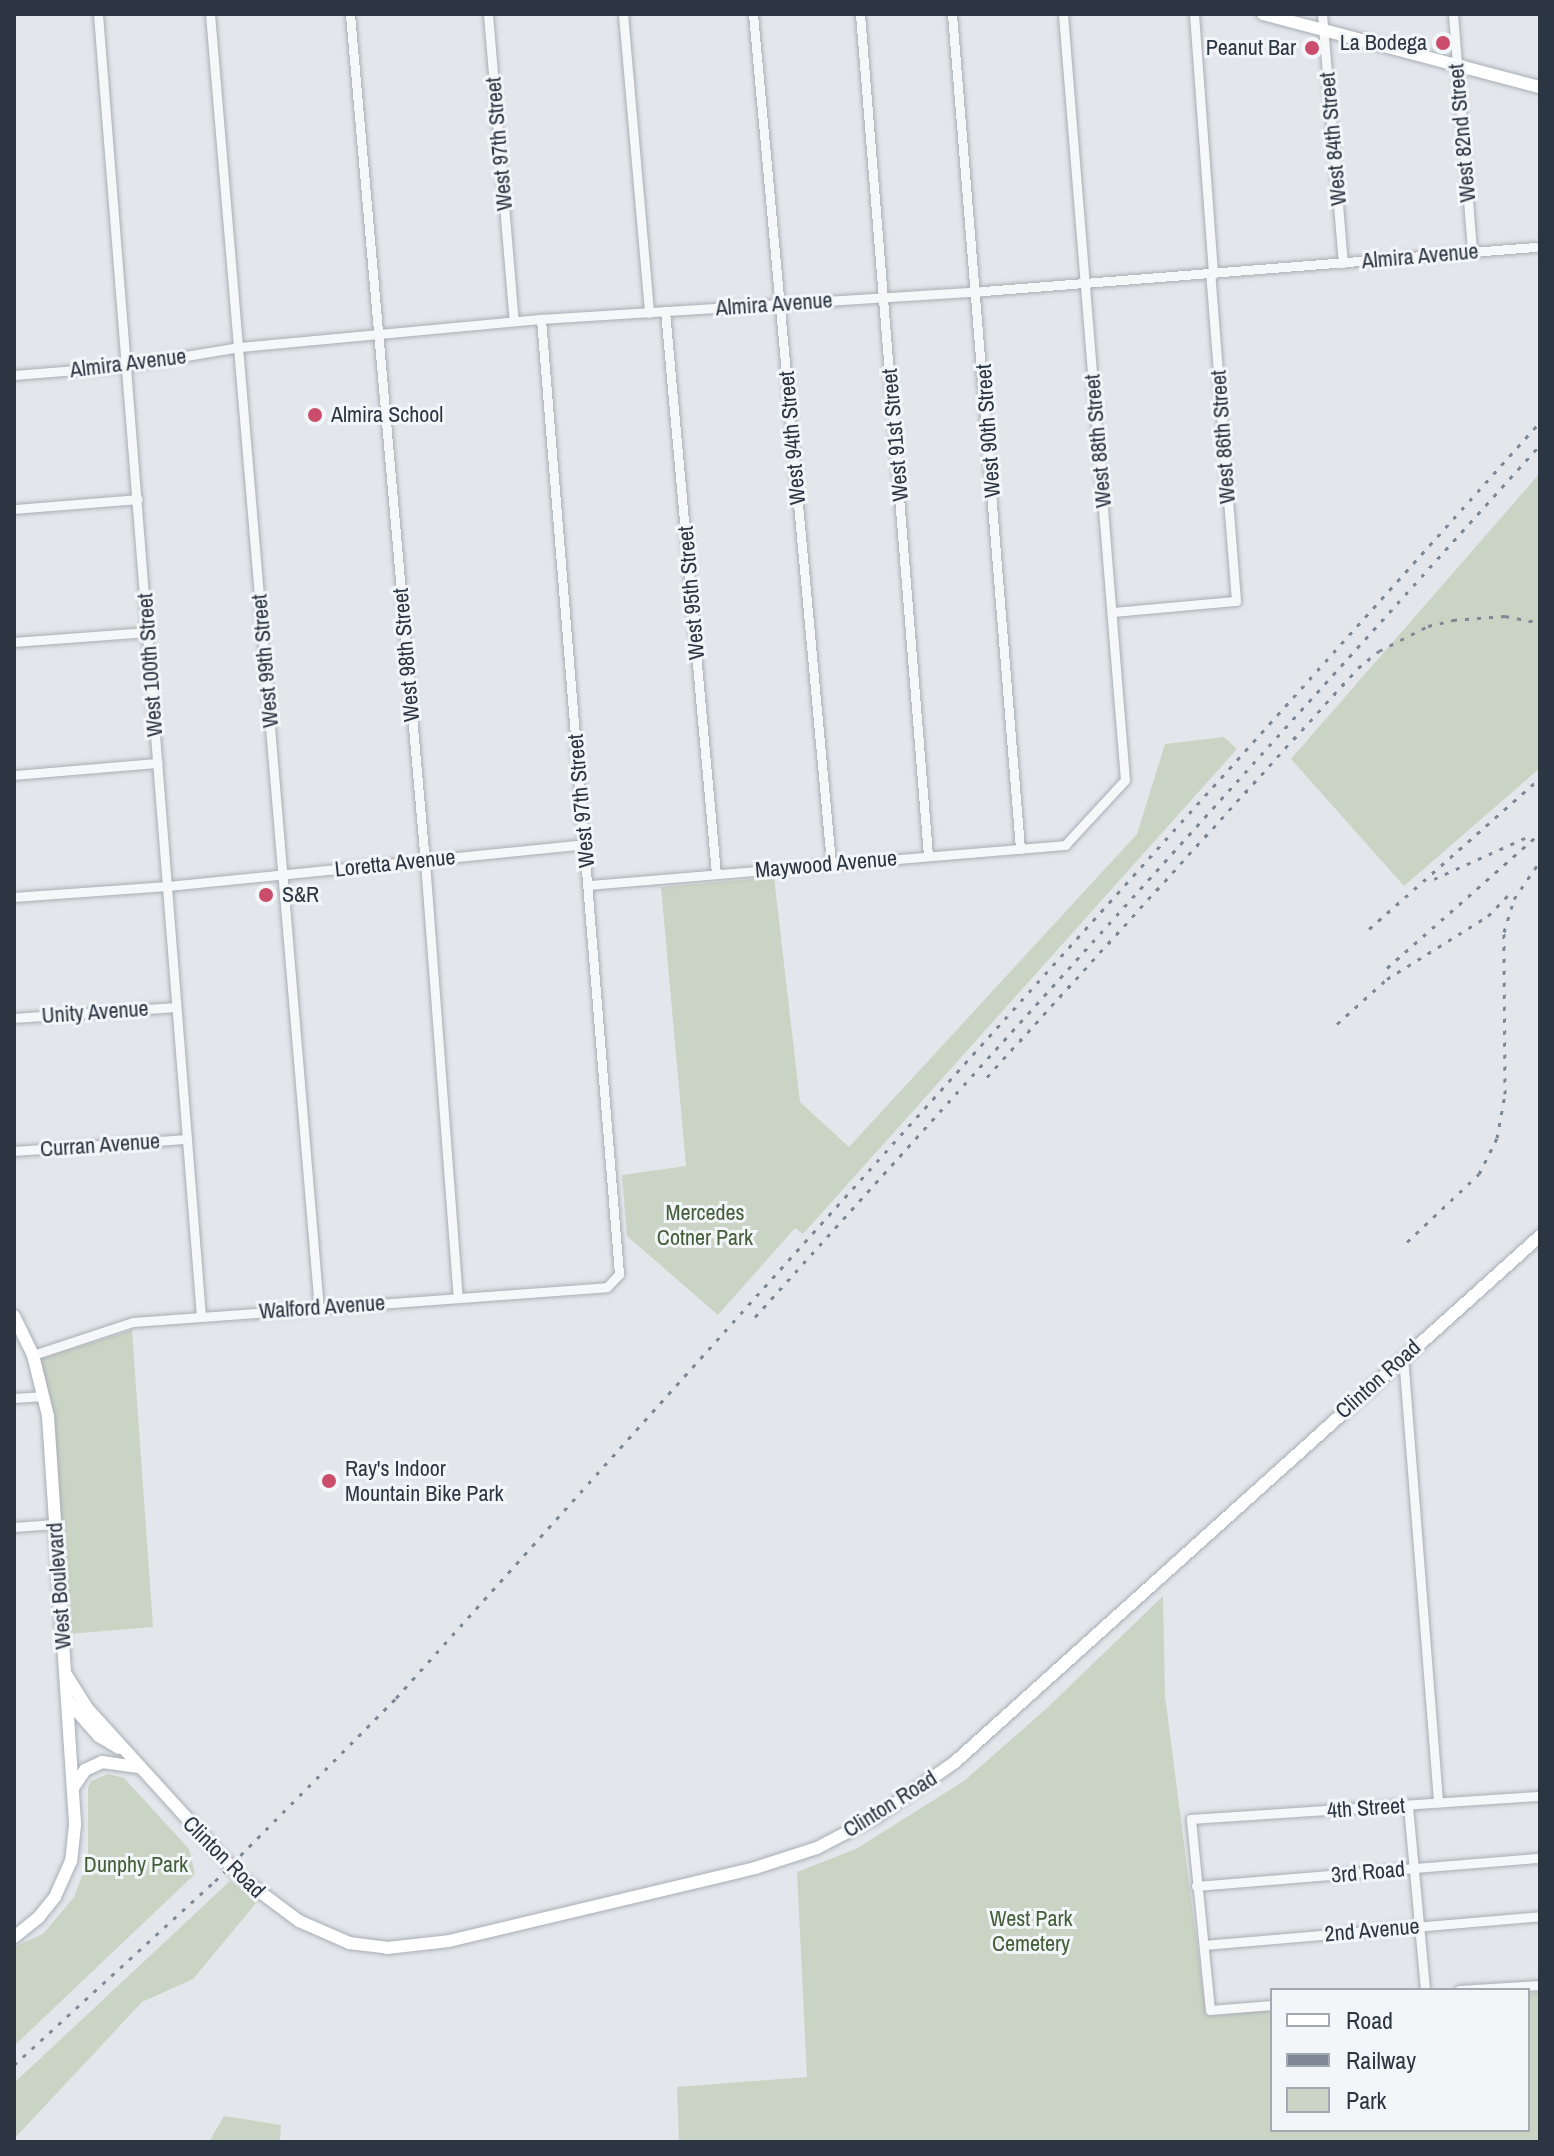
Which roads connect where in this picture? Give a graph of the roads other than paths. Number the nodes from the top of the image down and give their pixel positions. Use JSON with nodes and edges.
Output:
{"nodes":[{"id":1,"x":98,"y":14,"type":"edge"},
{"id":2,"x":210,"y":14,"type":"edge"},
{"id":3,"x":350,"y":14,"type":"edge"},
{"id":4,"x":488,"y":14,"type":"edge"},
{"id":5,"x":623,"y":14,"type":"edge"},
{"id":6,"x":753,"y":14,"type":"edge"},
{"id":7,"x":860,"y":14,"type":"edge"},
{"id":8,"x":952,"y":14,"type":"edge"},
{"id":9,"x":1063,"y":14,"type":"edge"},
{"id":10,"x":1194,"y":14,"type":"edge"},
{"id":11,"x":1263,"y":14,"type":"edge"},
{"id":12,"x":1322,"y":14,"type":"edge"},
{"id":13,"x":1453,"y":14,"type":"edge"},
{"id":14,"x":1324,"y":30,"type":"junction"},
{"id":15,"x":1457,"y":63,"type":"junction"},
{"id":16,"x":1540,"y":87,"type":"edge"},
{"id":17,"x":1535,"y":247,"type":"dead end"},
{"id":18,"x":1472,"y":252,"type":"junction"},
{"id":19,"x":1343,"y":263,"type":"junction"},
{"id":20,"x":1212,"y":274,"type":"junction"},
{"id":21,"x":1085,"y":283,"type":"junction"},
{"id":22,"x":977,"y":291,"type":"junction"},
{"id":23,"x":884,"y":297,"type":"junction"},
{"id":24,"x":780,"y":304,"type":"junction"},
{"id":25,"x":665,"y":311,"type":"junction"},
{"id":26,"x":649,"y":313,"type":"junction"},
{"id":27,"x":541,"y":319,"type":"junction"},
{"id":28,"x":514,"y":321,"type":"junction"},
{"id":29,"x":378,"y":333,"type":"junction"},
{"id":30,"x":239,"y":347,"type":"junction"},
{"id":31,"x":126,"y":366,"type":"junction"},
{"id":32,"x":14,"y":375,"type":"edge"},
{"id":33,"x":138,"y":499,"type":"junction"},
{"id":34,"x":14,"y":509,"type":"edge"},
{"id":35,"x":1112,"y":612,"type":"junction"},
{"id":36,"x":147,"y":632,"type":"junction"},
{"id":37,"x":14,"y":642,"type":"edge"},
{"id":38,"x":157,"y":763,"type":"junction"},
{"id":39,"x":14,"y":775,"type":"edge"},
{"id":40,"x":585,"y":844,"type":"junction"},
{"id":41,"x":1065,"y":845,"type":"joint"},
{"id":42,"x":1020,"y":849,"type":"junction"},
{"id":43,"x":928,"y":855,"type":"junction"},
{"id":44,"x":425,"y":862,"type":"junction"},
{"id":45,"x":831,"y":863,"type":"junction"},
{"id":46,"x":716,"y":874,"type":"junction"},
{"id":47,"x":283,"y":875,"type":"junction"},
{"id":48,"x":589,"y":885,"type":"junction"},
{"id":49,"x":167,"y":886,"type":"junction"},
{"id":50,"x":14,"y":897,"type":"edge"},
{"id":51,"x":176,"y":1007,"type":"junction"},
{"id":52,"x":14,"y":1018,"type":"edge"},
{"id":53,"x":187,"y":1139,"type":"junction"},
{"id":54,"x":14,"y":1151,"type":"edge"},
{"id":55,"x":1540,"y":1236,"type":"edge"},
{"id":56,"x":615,"y":1282,"type":"joint"},
{"id":57,"x":458,"y":1297,"type":"junction"},
{"id":58,"x":319,"y":1308,"type":"junction"},
{"id":59,"x":14,"y":1316,"type":"edge"},
{"id":60,"x":201,"y":1316,"type":"junction"},
{"id":61,"x":33,"y":1355,"type":"junction"},
{"id":62,"x":1403,"y":1355,"type":"junction"},
{"id":63,"x":44,"y":1396,"type":"junction"},
{"id":64,"x":14,"y":1398,"type":"edge"},
{"id":65,"x":54,"y":1524,"type":"junction"},
{"id":66,"x":14,"y":1527,"type":"edge"},
{"id":67,"x":65,"y":1673,"type":"junction"},
{"id":68,"x":67,"y":1700,"type":"junction"},
{"id":69,"x":82,"y":1711,"type":"junction"},
{"id":70,"x":137,"y":1767,"type":"junction"},
{"id":71,"x":72,"y":1791,"type":"junction"},
{"id":72,"x":1540,"y":1796,"type":"edge"},
{"id":73,"x":1438,"y":1803,"type":"junction"},
{"id":74,"x":1408,"y":1806,"type":"junction"},
{"id":75,"x":1540,"y":1858,"type":"edge"},
{"id":76,"x":1415,"y":1868,"type":"junction"},
{"id":77,"x":1196,"y":1886,"type":"junction"},
{"id":78,"x":1540,"y":1916,"type":"edge"},
{"id":79,"x":1420,"y":1926,"type":"junction"},
{"id":80,"x":14,"y":1937,"type":"edge"},
{"id":81,"x":1204,"y":1945,"type":"junction"},
{"id":82,"x":1540,"y":1985,"type":"edge"},
{"id":83,"x":1425,"y":1988,"type":"edge"},
{"id":84,"x":1491,"y":1988,"type":"edge"},
{"id":85,"x":1270,"y":2005,"type":"edge"}],
"edges":[{"from":1,"to":31,"type":"street","name":"West 100th Street"},
{"from":2,"to":30,"type":"street","name":"West 99th Street"},
{"from":3,"to":29,"type":"street","name":"West 98th Street"},
{"from":4,"to":28,"type":"street","name":"West 97th Street"},
{"from":5,"to":26,"type":"street"},
{"from":6,"to":24,"type":"street","name":"West 94th Street"},
{"from":7,"to":23,"type":"street","name":"West 91st Street"},
{"from":8,"to":22,"type":"street","name":"West 90th Street"},
{"from":9,"to":21,"type":"street","name":"West 88th Street"},
{"from":10,"to":20,"type":"street","name":"West 86th Street"},
{"from":11,"to":14,"type":"street"},
{"from":12,"to":14,"type":"street","name":"West 84th Street"},
{"from":13,"to":15,"type":"street","name":"West 82nd Street"},
{"from":14,"to":15,"type":"street"},
{"from":14,"to":19,"type":"street","name":"West 84th Street"},
{"from":15,"to":16,"type":"street"},
{"from":15,"to":18,"type":"street","name":"West 82nd Street"},
{"from":17,"to":18,"type":"street","name":"Almira Avenue"},
{"from":18,"to":19,"type":"street","name":"Almira Avenue"},
{"from":19,"to":20,"type":"street","name":"Almira Avenue"},
{"from":20,"to":21,"type":"street","name":"Almira Avenue"},
{"from":20,"to":35,"type":"street","name":"West 86th Street"},
{"from":21,"to":22,"type":"street","name":"Almira Avenue"},
{"from":21,"to":35,"type":"street","name":"West 88th Street"},
{"from":22,"to":23,"type":"street","name":"Almira Avenue"},
{"from":22,"to":42,"type":"street","name":"West 90th Street"},
{"from":23,"to":24,"type":"street","name":"Almira Avenue"},
{"from":23,"to":43,"type":"street","name":"West 91st Street"},
{"from":24,"to":25,"type":"street","name":"Almira Avenue"},
{"from":24,"to":45,"type":"street","name":"West 94th Street"},
{"from":25,"to":26,"type":"street","name":"Almira Avenue"},
{"from":25,"to":46,"type":"street","name":"West 95th Street"},
{"from":26,"to":27,"type":"street","name":"Almira Avenue"},
{"from":27,"to":28,"type":"street","name":"Almira Avenue"},
{"from":27,"to":40,"type":"street","name":"West 97th Street"},
{"from":28,"to":29,"type":"street","name":"Almira Avenue"},
{"from":29,"to":30,"type":"street","name":"Almira Avenue"},
{"from":29,"to":44,"type":"street","name":"West 98th Street"},
{"from":30,"to":31,"type":"street","name":"Almira Avenue"},
{"from":30,"to":47,"type":"street","name":"West 99th Street"},
{"from":31,"to":32,"type":"street","name":"Almira Avenue"},
{"from":31,"to":33,"type":"street","name":"West 100th Street"},
{"from":33,"to":34,"type":"street"},
{"from":33,"to":36,"type":"street","name":"West 100th Street"},
{"from":35,"to":41,"type":"street","name":"West 88th Street"},
{"from":36,"to":37,"type":"street"},
{"from":36,"to":38,"type":"street","name":"West 100th Street"},
{"from":38,"to":39,"type":"street"},
{"from":38,"to":49,"type":"street","name":"West 100th Street"},
{"from":40,"to":44,"type":"street","name":"Loretta Avenue"},
{"from":40,"to":48,"type":"street","name":"West 97th Street"},
{"from":41,"to":42,"type":"street","name":"Maywood Avenue"},
{"from":42,"to":43,"type":"street","name":"Maywood Avenue"},
{"from":43,"to":45,"type":"street","name":"Maywood Avenue"},
{"from":44,"to":47,"type":"street","name":"Loretta Avenue"},
{"from":44,"to":57,"type":"street","name":"West 98th Street"},
{"from":45,"to":46,"type":"street","name":"Maywood Avenue"},
{"from":46,"to":48,"type":"street","name":"Maywood Avenue"},
{"from":47,"to":49,"type":"street","name":"Loretta Avenue"},
{"from":47,"to":58,"type":"street","name":"West 99th Street"},
{"from":48,"to":56,"type":"street","name":"West 97th Street"},
{"from":49,"to":50,"type":"street","name":"Loretta Avenue"},
{"from":49,"to":51,"type":"street","name":"West 100th Street"},
{"from":51,"to":52,"type":"street","name":"Unity Avenue"},
{"from":51,"to":53,"type":"street","name":"West 100th Street"},
{"from":53,"to":54,"type":"street","name":"Curran Avenue"},
{"from":53,"to":60,"type":"street","name":"West 100th Street"},
{"from":55,"to":62,"type":"street","name":"Clinton Road"},
{"from":56,"to":57,"type":"street","name":"Walford Avenue"},
{"from":57,"to":58,"type":"street","name":"Walford Avenue"},
{"from":58,"to":60,"type":"street","name":"Walford Avenue"},
{"from":59,"to":61,"type":"street","name":"West Boulevard"},
{"from":60,"to":61,"type":"street","name":"Walford Avenue"},
{"from":61,"to":63,"type":"street","name":"West Boulevard"},
{"from":62,"to":70,"type":"street","name":"Clinton Road"},
{"from":62,"to":73,"type":"street"},
{"from":63,"to":64,"type":"street"},
{"from":63,"to":65,"type":"street","name":"West Boulevard"},
{"from":65,"to":66,"type":"street"},
{"from":65,"to":67,"type":"street","name":"West Boulevard"},
{"from":67,"to":68,"type":"street","name":"West Boulevard"},
{"from":67,"to":69,"type":"street","name":"Clinton Road"},
{"from":68,"to":69,"type":"street","name":"Clinton Road"},
{"from":68,"to":71,"type":"street","name":"West Boulevard"},
{"from":69,"to":70,"type":"street","name":"Clinton Road"},
{"from":70,"to":71,"type":"street"},
{"from":71,"to":80,"type":"street","name":"West Boulevard"},
{"from":72,"to":73,"type":"street","name":"4th Street"},
{"from":73,"to":74,"type":"street","name":"4th Street"},
{"from":74,"to":76,"type":"street"},
{"from":74,"to":77,"type":"street","name":"4th Street"},
{"from":75,"to":76,"type":"street","name":"3rd Road"},
{"from":76,"to":77,"type":"street","name":"3rd Road"},
{"from":76,"to":79,"type":"street"},
{"from":77,"to":81,"type":"street"},
{"from":78,"to":79,"type":"street","name":"2nd Avenue"},
{"from":79,"to":81,"type":"street","name":"2nd Avenue"},
{"from":79,"to":83,"type":"street"},
{"from":81,"to":85,"type":"street"},
{"from":82,"to":84,"type":"street"}]}
